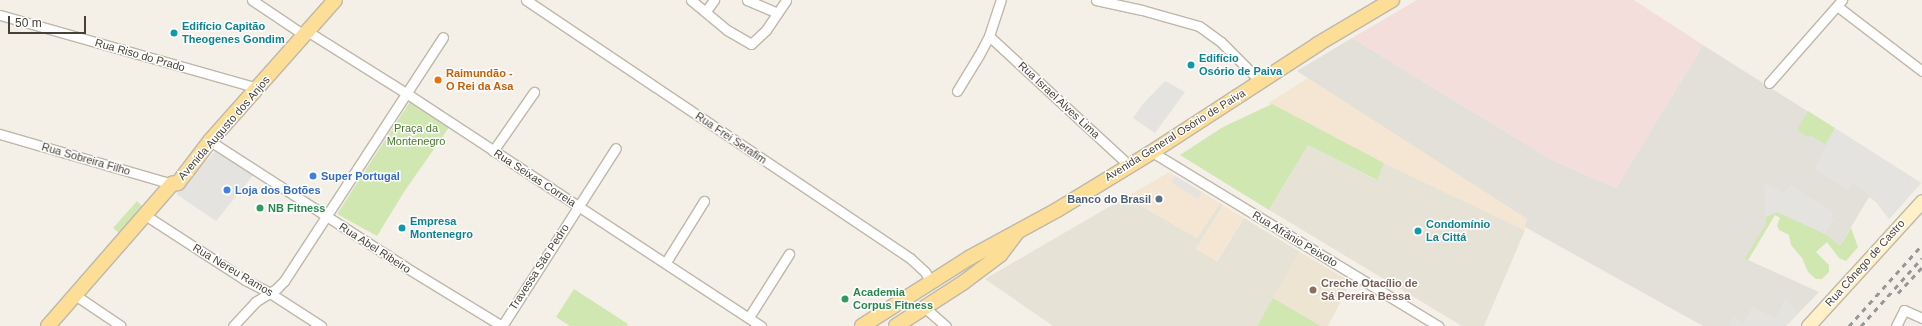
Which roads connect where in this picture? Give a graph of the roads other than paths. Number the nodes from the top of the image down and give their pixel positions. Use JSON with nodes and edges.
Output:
{"nodes":[{"id":1,"x":252,"y":0,"type":"edge"},
{"id":2,"x":335,"y":0,"type":"edge"},
{"id":3,"x":526,"y":0,"type":"edge"},
{"id":4,"x":691,"y":0,"type":"edge"},
{"id":5,"x":714,"y":0,"type":"edge"},
{"id":6,"x":747,"y":0,"type":"edge"},
{"id":7,"x":786,"y":0,"type":"edge"},
{"id":8,"x":1001,"y":0,"type":"edge"},
{"id":9,"x":1096,"y":0,"type":"edge"},
{"id":10,"x":1392,"y":0,"type":"edge"},
{"id":11,"x":1839,"y":3,"type":"edge"},
{"id":12,"x":706,"y":11,"type":"junction"},
{"id":13,"x":777,"y":13,"type":"junction"},
{"id":14,"x":0,"y":15,"type":"edge"},
{"id":15,"x":306,"y":33,"type":"junction"},
{"id":16,"x":989,"y":36,"type":"junction"},
{"id":17,"x":443,"y":37,"type":"dead end"},
{"id":18,"x":1922,"y":71,"type":"edge"},
{"id":19,"x":1260,"y":81,"type":"junction"},
{"id":20,"x":1769,"y":82,"type":"dead end"},
{"id":21,"x":258,"y":88,"type":"junction"},
{"id":22,"x":957,"y":91,"type":"dead end"},
{"id":23,"x":534,"y":92,"type":"dead end"},
{"id":24,"x":406,"y":93,"type":"junction"},
{"id":25,"x":0,"y":134,"type":"edge"},
{"id":26,"x":210,"y":141,"type":"junction"},
{"id":27,"x":616,"y":148,"type":"dead end"},
{"id":28,"x":493,"y":151,"type":"junction"},
{"id":29,"x":1152,"y":152,"type":"junction"},
{"id":30,"x":1129,"y":165,"type":"junction"},
{"id":31,"x":172,"y":184,"type":"junction"},
{"id":32,"x":704,"y":201,"type":"dead end"},
{"id":33,"x":1922,"y":201,"type":"edge"},
{"id":34,"x":579,"y":206,"type":"junction"},
{"id":35,"x":146,"y":215,"type":"junction"},
{"id":36,"x":326,"y":216,"type":"junction"},
{"id":37,"x":1018,"y":230,"type":"junction"},
{"id":38,"x":789,"y":254,"type":"dead end"},
{"id":39,"x":666,"y":262,"type":"junction"},
{"id":40,"x":931,"y":282,"type":"junction"},
{"id":41,"x":270,"y":293,"type":"junction"},
{"id":42,"x":75,"y":295,"type":"junction"},
{"id":43,"x":924,"y":307,"type":"junction"},
{"id":44,"x":749,"y":317,"type":"junction"},
{"id":45,"x":1922,"y":318,"type":"edge"},
{"id":46,"x":48,"y":326,"type":"edge"},
{"id":47,"x":121,"y":326,"type":"edge"},
{"id":48,"x":233,"y":326,"type":"edge"},
{"id":49,"x":321,"y":326,"type":"edge"},
{"id":50,"x":502,"y":326,"type":"edge"},
{"id":51,"x":761,"y":326,"type":"edge"},
{"id":52,"x":862,"y":326,"type":"edge"},
{"id":53,"x":896,"y":326,"type":"edge"},
{"id":54,"x":946,"y":326,"type":"edge"},
{"id":55,"x":1438,"y":326,"type":"edge"},
{"id":56,"x":1808,"y":326,"type":"edge"},
{"id":57,"x":1896,"y":326,"type":"edge"}],
"edges":[{"from":1,"to":15,"type":"street","name":"Rua Seixas Correia"},
{"from":2,"to":15,"type":"main road","name":"Avenida Augusto dos Anjos"},
{"from":3,"to":40,"type":"street","name":"Rua Frei Serafim"},
{"from":4,"to":12,"type":"street"},
{"from":5,"to":12,"type":"street"},
{"from":6,"to":13,"type":"street"},
{"from":7,"to":13,"type":"street"},
{"from":8,"to":16,"type":"street"},
{"from":9,"to":19,"type":"street"},
{"from":10,"to":19,"type":"main road","name":"Avenida General Osório de Paiva"},
{"from":11,"to":18,"type":"street"},
{"from":11,"to":20,"type":"street"},
{"from":12,"to":13,"type":"street"},
{"from":14,"to":21,"type":"street","name":"Rua Riso do Prado"},
{"from":15,"to":21,"type":"main road","name":"Avenida Augusto dos Anjos"},
{"from":15,"to":24,"type":"street","name":"Rua Seixas Correia"},
{"from":16,"to":22,"type":"street"},
{"from":16,"to":30,"type":"street","name":"Rua Israel Alves Lima"},
{"from":17,"to":24,"type":"street"},
{"from":19,"to":29,"type":"main road","name":"Avenida General Osório de Paiva"},
{"from":21,"to":26,"type":"main road","name":"Avenida Augusto dos Anjos"},
{"from":23,"to":28,"type":"street"},
{"from":24,"to":28,"type":"street","name":"Rua Seixas Correia"},
{"from":24,"to":36,"type":"street"},
{"from":25,"to":31,"type":"street","name":"Rua Sobreira Filho"},
{"from":26,"to":31,"type":"main road","name":"Avenida Augusto dos Anjos"},
{"from":26,"to":36,"type":"street","name":"Rua Abel Ribeiro"},
{"from":27,"to":34,"type":"street","name":"Travessa São Pedro"},
{"from":28,"to":34,"type":"street","name":"Rua Seixas Correia"},
{"from":29,"to":30,"type":"main road","name":"Avenida General Osório de Paiva"},
{"from":29,"to":55,"type":"street","name":"Rua Afrânio Peixoto"},
{"from":30,"to":37,"type":"main road","name":"Avenida General Osório de Paiva"},
{"from":31,"to":35,"type":"main road","name":"Avenida Augusto dos Anjos"},
{"from":32,"to":39,"type":"street"},
{"from":33,"to":56,"type":"main road","name":"Rua Cônego de Castro"},
{"from":34,"to":39,"type":"street","name":"Rua Seixas Correia"},
{"from":34,"to":50,"type":"street","name":"Travessa São Pedro"},
{"from":35,"to":41,"type":"street","name":"Rua Nereu Ramos"},
{"from":35,"to":42,"type":"main road","name":"Avenida Augusto dos Anjos"},
{"from":36,"to":41,"type":"street"},
{"from":36,"to":50,"type":"street","name":"Rua Abel Ribeiro"},
{"from":37,"to":40,"type":"main road","name":"Avenida General Osório de Paiva"},
{"from":37,"to":43,"type":"main road","name":"Avenida General Osório de Paiva"},
{"from":38,"to":44,"type":"street"},
{"from":39,"to":44,"type":"street","name":"Rua Seixas Correia"},
{"from":40,"to":52,"type":"main road","name":"Avenida General Osório de Paiva"},
{"from":41,"to":48,"type":"street"},
{"from":41,"to":49,"type":"street","name":"Rua Nereu Ramos"},
{"from":42,"to":46,"type":"main road","name":"Avenida Augusto dos Anjos"},
{"from":42,"to":47,"type":"street"},
{"from":43,"to":53,"type":"main road","name":"Avenida General Osório de Paiva"},
{"from":43,"to":54,"type":"street"},
{"from":44,"to":51,"type":"street","name":"Rua Seixas Correia"},
{"from":45,"to":57,"type":"street"}]}
